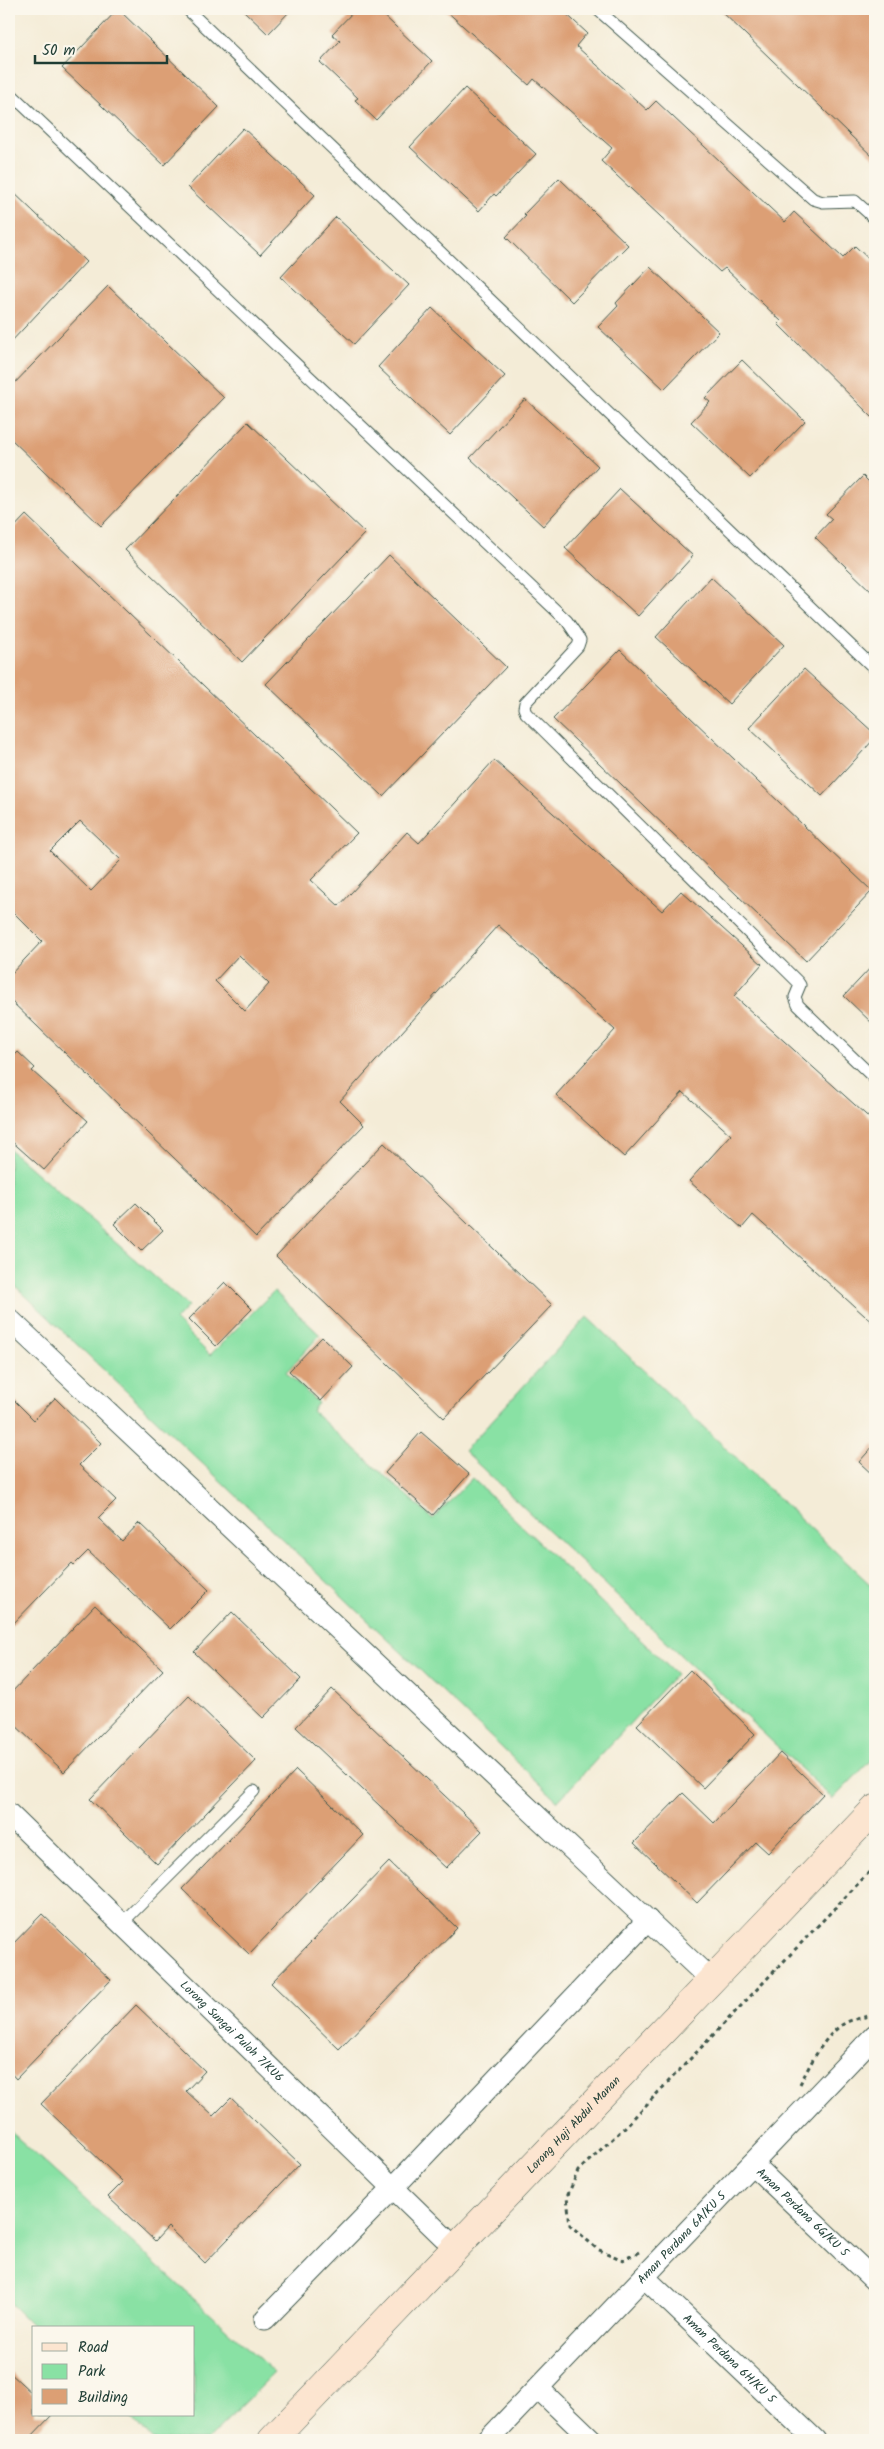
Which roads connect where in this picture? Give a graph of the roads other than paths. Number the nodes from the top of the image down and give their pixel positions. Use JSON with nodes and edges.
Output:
{"nodes":[{"id":1,"x":187,"y":9,"type":"edge"},
{"id":2,"x":597,"y":9,"type":"edge"},
{"id":3,"x":9,"y":92,"type":"edge"},
{"id":4,"x":875,"y":219,"type":"edge"},
{"id":5,"x":875,"y":669,"type":"edge"},
{"id":6,"x":875,"y":1079,"type":"edge"},
{"id":7,"x":9,"y":1319,"type":"edge"},
{"id":8,"x":254,"y":1791,"type":"dead end"},
{"id":9,"x":875,"y":1809,"type":"edge"},
{"id":10,"x":9,"y":1814,"type":"edge"},
{"id":11,"x":648,"y":1920,"type":"junction"},
{"id":12,"x":121,"y":1924,"type":"junction"},
{"id":13,"x":711,"y":1980,"type":"junction"},
{"id":14,"x":871,"y":2049,"type":"edge"},
{"id":15,"x":752,"y":2164,"type":"junction"},
{"id":16,"x":393,"y":2188,"type":"junction"},
{"id":17,"x":455,"y":2248,"type":"junction"},
{"id":18,"x":644,"y":2277,"type":"junction"},
{"id":19,"x":875,"y":2281,"type":"edge"},
{"id":20,"x":265,"y":2319,"type":"dead end"},
{"id":21,"x":538,"y":2388,"type":"junction"},
{"id":22,"x":272,"y":2440,"type":"edge"},
{"id":23,"x":488,"y":2440,"type":"edge"},
{"id":24,"x":592,"y":2440,"type":"edge"},
{"id":25,"x":814,"y":2440,"type":"edge"}],
"edges":[{"from":1,"to":5,"type":"lane"},
{"from":2,"to":4,"type":"lane"},
{"from":3,"to":6,"type":"lane"},
{"from":7,"to":11,"type":"street"},
{"from":8,"to":12,"type":"lane"},
{"from":9,"to":13,"type":"street","name":"Lorong Haji Abdul Manan"},
{"from":10,"to":12,"type":"street","name":"Lorong Sungai Puloh 7/KU6"},
{"from":11,"to":13,"type":"street"},
{"from":11,"to":16,"type":"street"},
{"from":12,"to":16,"type":"street","name":"Lorong Sungai Puloh 7/KU6"},
{"from":13,"to":17,"type":"street","name":"Lorong Haji Abdul Manan"},
{"from":14,"to":15,"type":"street","name":"Aman Perdana 6A/KU 5"},
{"from":15,"to":18,"type":"street","name":"Aman Perdana 6A/KU 5"},
{"from":15,"to":19,"type":"street","name":"Aman Perdana 6G/KU 5"},
{"from":16,"to":17,"type":"street","name":"Lorong Sungai Puloh 7/KU6"},
{"from":16,"to":20,"type":"street"},
{"from":17,"to":22,"type":"street","name":"Lorong Haji Abdul Manan"},
{"from":18,"to":21,"type":"street","name":"Aman Perdana 6A/KU 5"},
{"from":18,"to":25,"type":"street","name":"Aman Perdana 6H/KU 5"},
{"from":21,"to":23,"type":"street","name":"Aman Perdana 6A/KU 5"},
{"from":21,"to":24,"type":"street"}]}
